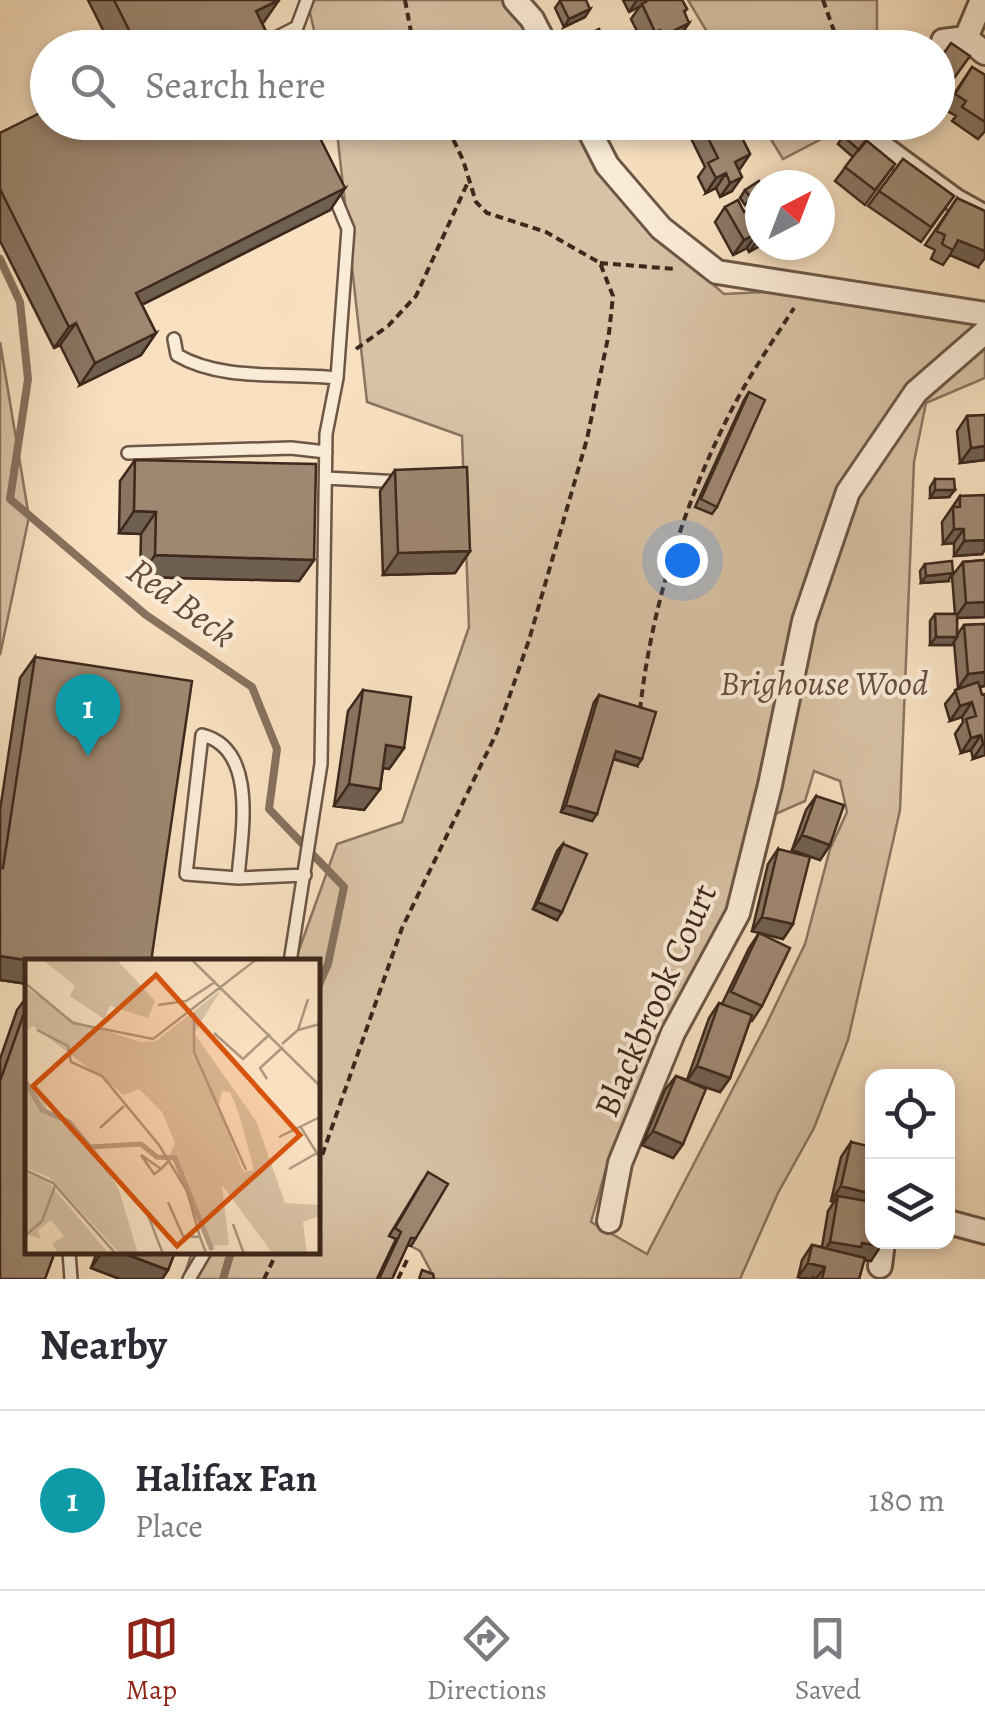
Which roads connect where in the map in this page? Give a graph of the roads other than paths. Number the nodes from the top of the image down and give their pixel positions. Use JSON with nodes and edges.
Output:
{"nodes":[{"id":1,"x":307,"y":0,"type":"edge"},
{"id":2,"x":514,"y":0,"type":"edge"},
{"id":3,"x":982,"y":0,"type":"edge"},
{"id":4,"x":291,"y":30,"type":"edge"},
{"id":5,"x":537,"y":30,"type":"edge"},
{"id":6,"x":965,"y":44,"type":"edge"},
{"id":7,"x":594,"y":140,"type":"edge"},
{"id":8,"x":873,"y":140,"type":"edge"},
{"id":9,"x":328,"y":180,"type":"edge"},
{"id":10,"x":985,"y":218,"type":"edge"},
{"id":11,"x":985,"y":314,"type":"edge"},
{"id":12,"x":985,"y":332,"type":"edge"},
{"id":13,"x":174,"y":338,"type":"dead end"},
{"id":14,"x":337,"y":378,"type":"junction"},
{"id":15,"x":128,"y":452,"type":"dead end"},
{"id":16,"x":326,"y":452,"type":"junction"},
{"id":17,"x":326,"y":478,"type":"junction"},
{"id":18,"x":414,"y":482,"type":"edge"},
{"id":19,"x":306,"y":872,"type":"junction"},
{"id":20,"x":238,"y":878,"type":"junction"},
{"id":21,"x":291,"y":959,"type":"edge"},
{"id":22,"x":610,"y":1221,"type":"dead end"},
{"id":23,"x":955,"y":1224,"type":"edge"},
{"id":24,"x":985,"y":1232,"type":"edge"},
{"id":25,"x":882,"y":1249,"type":"edge"},
{"id":26,"x":69,"y":1254,"type":"edge"},
{"id":27,"x":203,"y":1254,"type":"edge"},
{"id":28,"x":880,"y":1266,"type":"dead end"},
{"id":29,"x":70,"y":1279,"type":"edge"},
{"id":30,"x":190,"y":1279,"type":"edge"}],
"edges":[{"from":1,"to":4,"type":"lane"},
{"from":2,"to":5,"type":"street"},
{"from":3,"to":6,"type":"street"},
{"from":7,"to":11,"type":"street"},
{"from":8,"to":10,"type":"street"},
{"from":9,"to":14,"type":"lane"},
{"from":12,"to":22,"type":"street","name":"Blackbrook Court"},
{"from":13,"to":14,"type":"lane"},
{"from":14,"to":16,"type":"lane"},
{"from":15,"to":16,"type":"lane"},
{"from":16,"to":17,"type":"lane"},
{"from":17,"to":18,"type":"lane"},
{"from":17,"to":19,"type":"lane"},
{"from":19,"to":20,"type":"lane"},
{"from":19,"to":21,"type":"lane"},
{"from":20,"to":20,"type":"lane"},
{"from":23,"to":24,"type":"street"},
{"from":25,"to":28,"type":"street"},
{"from":26,"to":29,"type":"lane"},
{"from":27,"to":30,"type":"lane"}]}
